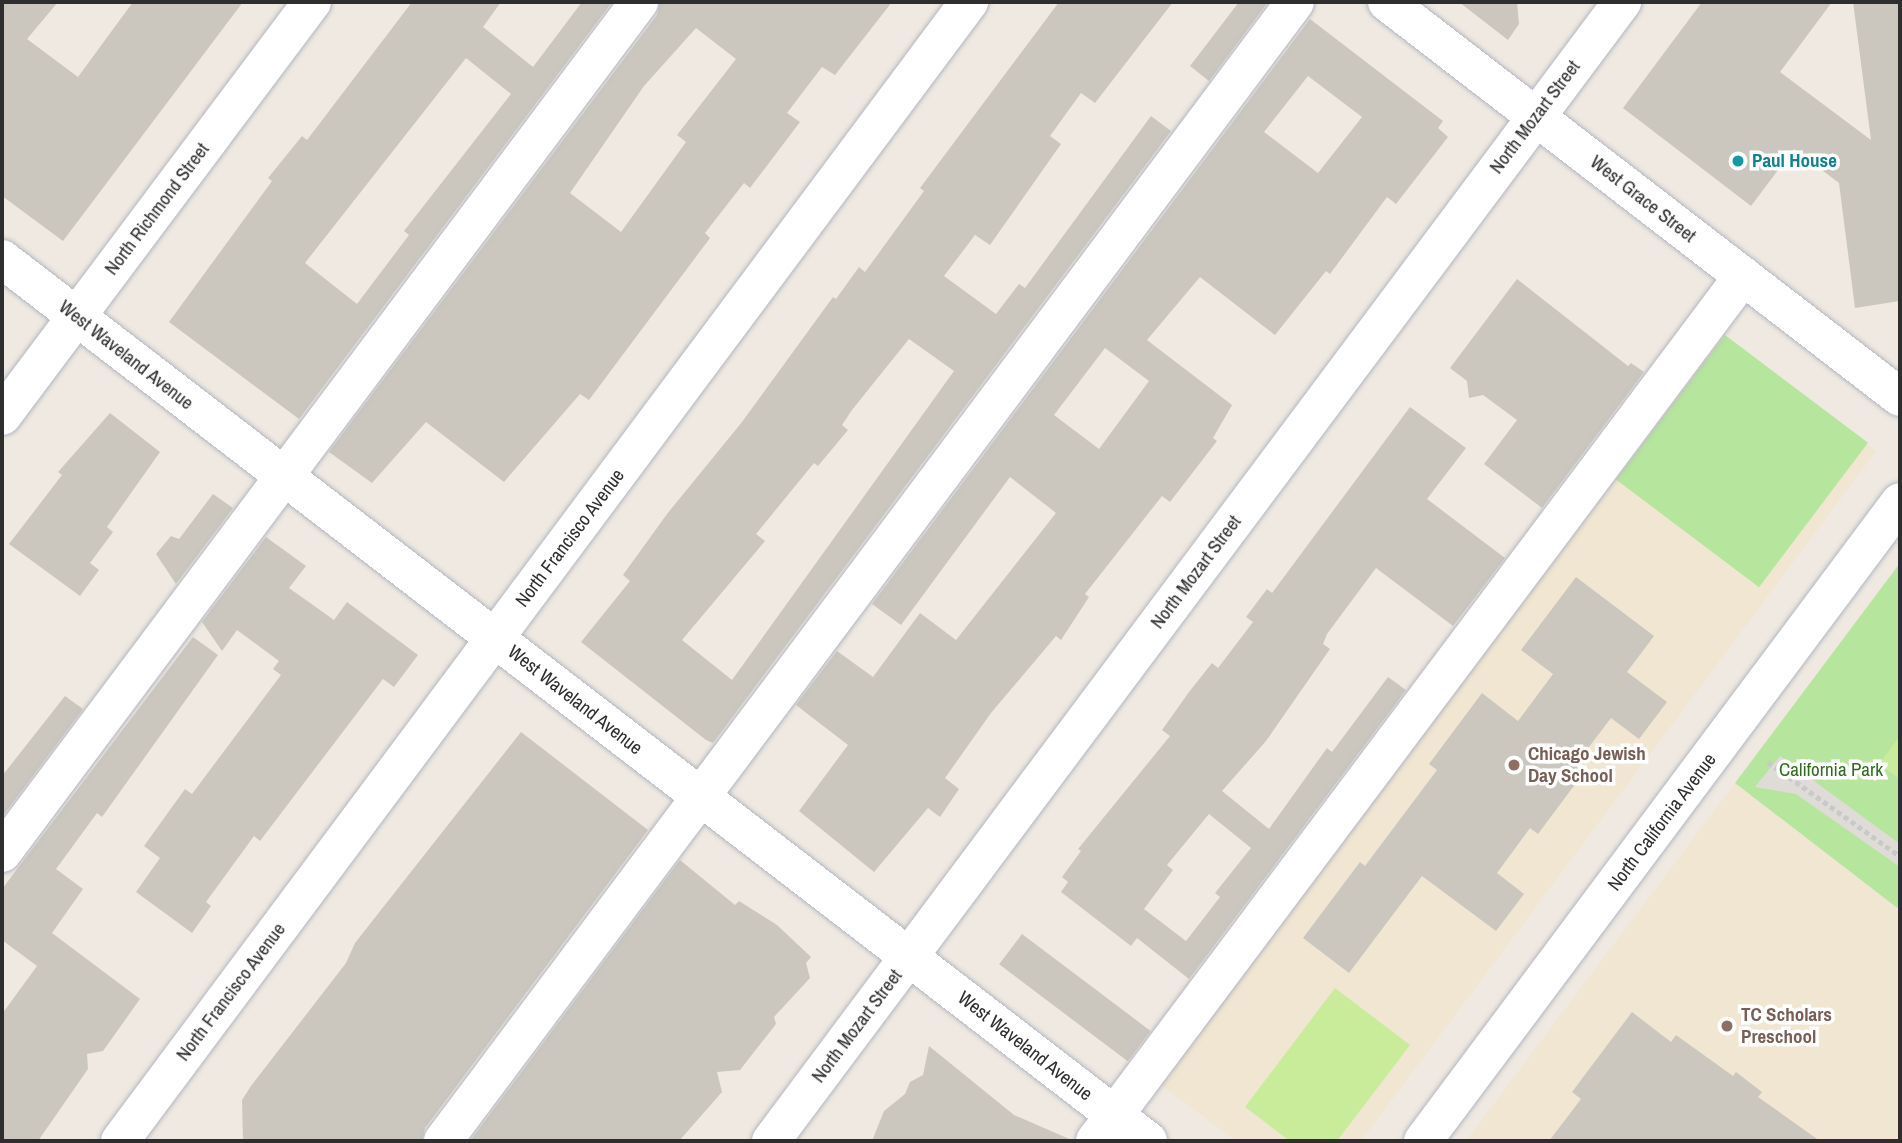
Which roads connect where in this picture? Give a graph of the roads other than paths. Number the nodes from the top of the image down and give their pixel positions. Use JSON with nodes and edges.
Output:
{"nodes":[{"id":1,"x":312,"y":2,"type":"edge"},
{"id":2,"x":639,"y":2,"type":"edge"},
{"id":3,"x":969,"y":2,"type":"edge"},
{"id":4,"x":1295,"y":2,"type":"edge"},
{"id":5,"x":1387,"y":2,"type":"edge"},
{"id":6,"x":1622,"y":2,"type":"edge"},
{"id":7,"x":1536,"y":117,"type":"junction"},
{"id":8,"x":2,"y":259,"type":"edge"},
{"id":9,"x":1743,"y":276,"type":"junction"},
{"id":10,"x":76,"y":317,"type":"junction"},
{"id":11,"x":1900,"y":397,"type":"edge"},
{"id":12,"x":2,"y":416,"type":"edge"},
{"id":13,"x":284,"y":476,"type":"junction"},
{"id":14,"x":1900,"y":502,"type":"edge"},
{"id":15,"x":495,"y":638,"type":"junction"},
{"id":16,"x":701,"y":797,"type":"junction"},
{"id":17,"x":2,"y":853,"type":"edge"},
{"id":18,"x":908,"y":957,"type":"junction"},
{"id":19,"x":1105,"y":1128,"type":"edge"},
{"id":20,"x":120,"y":1141,"type":"edge"},
{"id":21,"x":443,"y":1141,"type":"edge"},
{"id":22,"x":771,"y":1141,"type":"edge"},
{"id":23,"x":1148,"y":1141,"type":"edge"},
{"id":24,"x":1423,"y":1141,"type":"edge"}],
"edges":[{"from":1,"to":10,"type":"street","name":"North Richmond Street"},
{"from":2,"to":13,"type":"street"},
{"from":3,"to":15,"type":"street","name":"North Francisco Avenue"},
{"from":4,"to":16,"type":"street"},
{"from":5,"to":7,"type":"street","name":"West Grace Street"},
{"from":6,"to":7,"type":"street","name":"North Mozart Street"},
{"from":7,"to":9,"type":"street","name":"West Grace Street"},
{"from":7,"to":18,"type":"street","name":"North Mozart Street"},
{"from":8,"to":10,"type":"street","name":"West Waveland Avenue"},
{"from":9,"to":11,"type":"street","name":"West Grace Street"},
{"from":9,"to":19,"type":"street"},
{"from":10,"to":12,"type":"street","name":"North Richmond Street"},
{"from":10,"to":13,"type":"street","name":"West Waveland Avenue"},
{"from":13,"to":15,"type":"street","name":"West Waveland Avenue"},
{"from":13,"to":17,"type":"street"},
{"from":14,"to":24,"type":"street","name":"North California Avenue"},
{"from":15,"to":16,"type":"street","name":"West Waveland Avenue"},
{"from":15,"to":20,"type":"street","name":"North Francisco Avenue"},
{"from":16,"to":18,"type":"street","name":"West Waveland Avenue"},
{"from":16,"to":21,"type":"street"},
{"from":18,"to":19,"type":"street","name":"West Waveland Avenue"},
{"from":18,"to":22,"type":"street","name":"North Mozart Street"},
{"from":19,"to":23,"type":"street","name":"West Waveland Avenue"}]}
